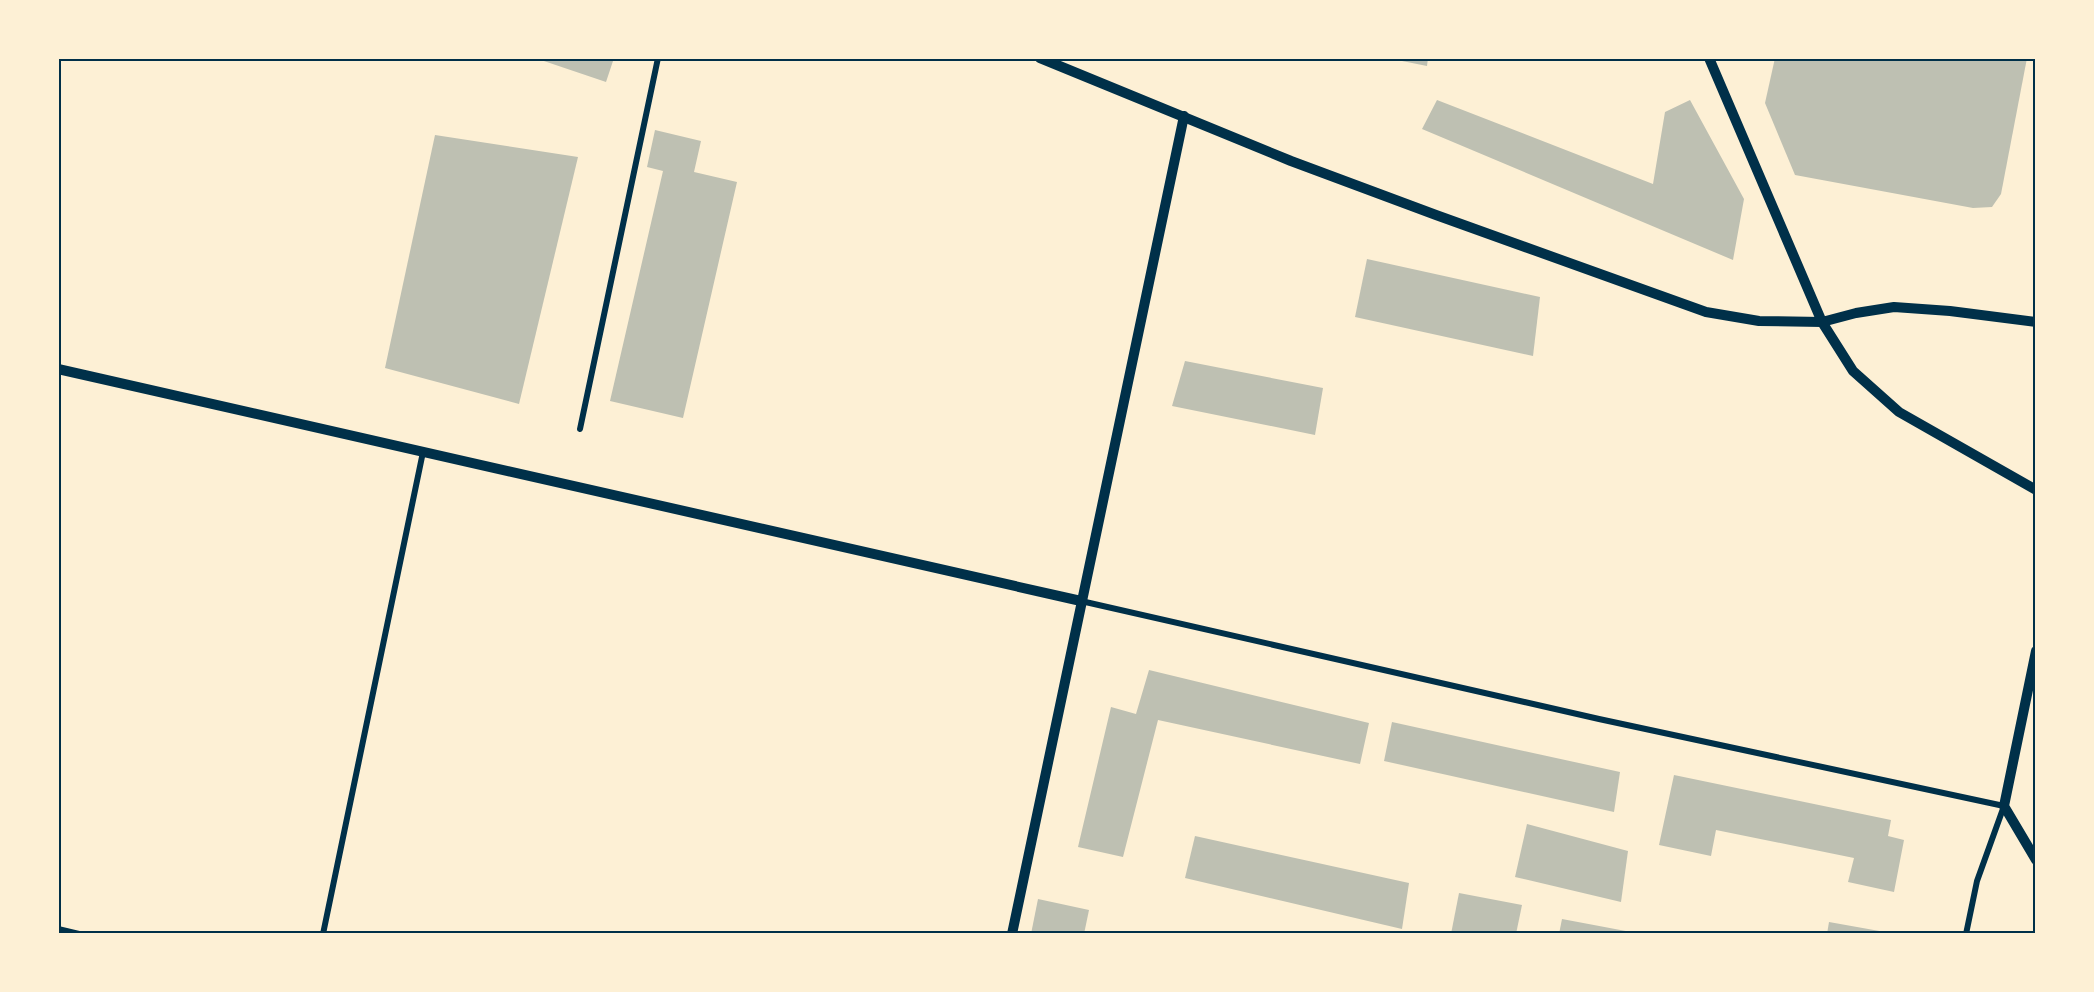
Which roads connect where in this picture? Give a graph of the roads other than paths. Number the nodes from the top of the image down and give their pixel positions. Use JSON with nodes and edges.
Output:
{"nodes":[{"id":1,"x":658,"y":58,"type":"edge"},
{"id":2,"x":1040,"y":58,"type":"edge"},
{"id":3,"x":1709,"y":58,"type":"edge"},
{"id":4,"x":1184,"y":116,"type":"junction"},
{"id":5,"x":1822,"y":322,"type":"junction"},
{"id":6,"x":2036,"y":322,"type":"edge"},
{"id":7,"x":58,"y":369,"type":"edge"},
{"id":8,"x":580,"y":429,"type":"dead end"},
{"id":9,"x":423,"y":452,"type":"junction"},
{"id":10,"x":2036,"y":490,"type":"edge"},
{"id":11,"x":1081,"y":601,"type":"junction"},
{"id":12,"x":2036,"y":651,"type":"edge"},
{"id":13,"x":2004,"y":806,"type":"junction"},
{"id":14,"x":2036,"y":860,"type":"edge"},
{"id":15,"x":58,"y":929,"type":"edge"},
{"id":16,"x":80,"y":933,"type":"edge"},
{"id":17,"x":323,"y":933,"type":"edge"},
{"id":18,"x":1012,"y":933,"type":"edge"},
{"id":19,"x":1966,"y":933,"type":"edge"}],
"edges":[{"from":1,"to":8,"type":"street"},
{"from":2,"to":4,"type":"street"},
{"from":3,"to":5,"type":"street"},
{"from":4,"to":5,"type":"street"},
{"from":4,"to":11,"type":"street"},
{"from":5,"to":6,"type":"street"},
{"from":5,"to":10,"type":"street"},
{"from":7,"to":9,"type":"street"},
{"from":9,"to":11,"type":"street"},
{"from":9,"to":17,"type":"street"},
{"from":11,"to":13,"type":"street"},
{"from":11,"to":18,"type":"street"},
{"from":12,"to":13,"type":"street"},
{"from":13,"to":14,"type":"street"},
{"from":13,"to":19,"type":"street"},
{"from":15,"to":16,"type":"street"}]}
